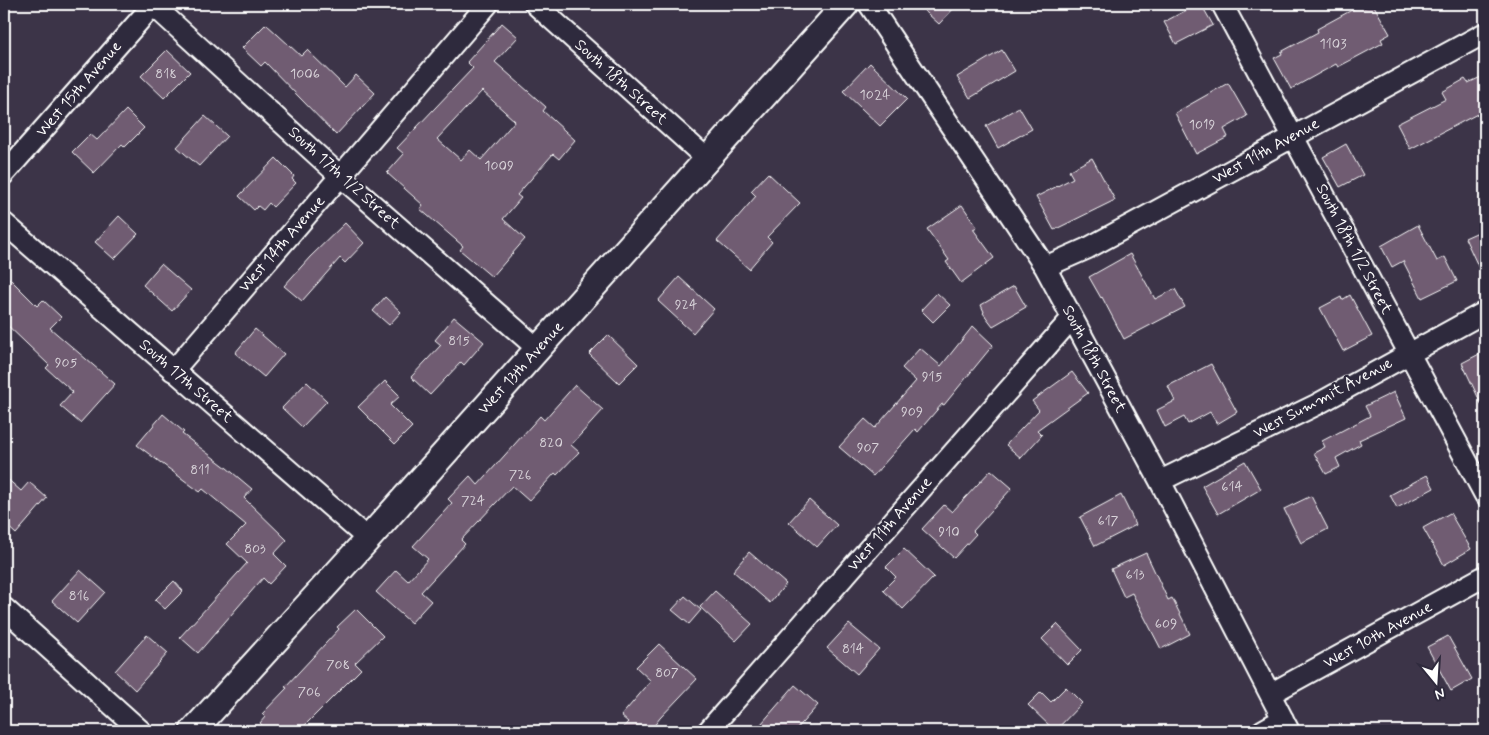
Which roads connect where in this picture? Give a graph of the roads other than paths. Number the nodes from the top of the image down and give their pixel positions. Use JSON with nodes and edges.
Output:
{"nodes":[{"id":1,"x":153,"y":4,"type":"edge"},
{"id":2,"x":488,"y":4,"type":"edge"},
{"id":3,"x":535,"y":4,"type":"edge"},
{"id":4,"x":846,"y":4,"type":"edge"},
{"id":5,"x":869,"y":4,"type":"edge"},
{"id":6,"x":1222,"y":4,"type":"edge"},
{"id":7,"x":1485,"y":33,"type":"edge"},
{"id":8,"x":1294,"y":136,"type":"junction"},
{"id":9,"x":707,"y":160,"type":"junction"},
{"id":10,"x":4,"y":174,"type":"edge"},
{"id":11,"x":340,"y":176,"type":"junction"},
{"id":12,"x":4,"y":223,"type":"edge"},
{"id":13,"x":1046,"y":267,"type":"junction"},
{"id":14,"x":1485,"y":312,"type":"edge"},
{"id":15,"x":1072,"y":318,"type":"junction"},
{"id":16,"x":538,"y":349,"type":"junction"},
{"id":17,"x":1409,"y":353,"type":"junction"},
{"id":18,"x":174,"y":370,"type":"junction"},
{"id":19,"x":1160,"y":481,"type":"junction"},
{"id":20,"x":1485,"y":494,"type":"edge"},
{"id":21,"x":368,"y":539,"type":"junction"},
{"id":22,"x":1485,"y":576,"type":"edge"},
{"id":23,"x":4,"y":608,"type":"edge"},
{"id":24,"x":1270,"y":694,"type":"junction"},
{"id":25,"x":1286,"y":725,"type":"edge"},
{"id":26,"x":141,"y":731,"type":"edge"},
{"id":27,"x":194,"y":731,"type":"edge"},
{"id":28,"x":708,"y":731,"type":"edge"},
{"id":29,"x":1262,"y":731,"type":"edge"}],
"edges":[{"from":1,"to":10,"type":"street","name":"West 15th Avenue"},
{"from":1,"to":11,"type":"street","name":"South 17th 1/2 Street"},
{"from":2,"to":11,"type":"street","name":"West 14th Avenue"},
{"from":3,"to":9,"type":"street","name":"South 18th Street"},
{"from":4,"to":9,"type":"street","name":"West 13th Avenue"},
{"from":5,"to":13,"type":"street","name":"South 18th Street"},
{"from":6,"to":8,"type":"street","name":"South 18th 1/2 Street"},
{"from":7,"to":8,"type":"street","name":"West 11th Avenue"},
{"from":8,"to":13,"type":"street","name":"West 11th Avenue"},
{"from":8,"to":17,"type":"street","name":"South 18th 1/2 Street"},
{"from":9,"to":16,"type":"street","name":"West 13th Avenue"},
{"from":11,"to":16,"type":"street","name":"South 17th 1/2 Street"},
{"from":11,"to":18,"type":"street","name":"West 14th Avenue"},
{"from":12,"to":18,"type":"street","name":"South 17th Street"},
{"from":13,"to":15,"type":"street","name":"South 18th Street"},
{"from":14,"to":17,"type":"street","name":"West Summit Avenue"},
{"from":15,"to":19,"type":"street","name":"South 18th Street"},
{"from":15,"to":28,"type":"street","name":"West 11th Avenue"},
{"from":16,"to":21,"type":"street","name":"West 13th Avenue"},
{"from":17,"to":19,"type":"street","name":"West Summit Avenue"},
{"from":17,"to":20,"type":"street","name":"South 18th 1/2 Street"},
{"from":18,"to":21,"type":"street","name":"South 17th Street"},
{"from":19,"to":24,"type":"street","name":"South 18th Street"},
{"from":21,"to":27,"type":"street","name":"West 13th Avenue"},
{"from":22,"to":24,"type":"street","name":"West 10th Avenue"},
{"from":23,"to":26,"type":"street"},
{"from":24,"to":25,"type":"street","name":"South 18th Street"},
{"from":25,"to":29,"type":"street"}]}
